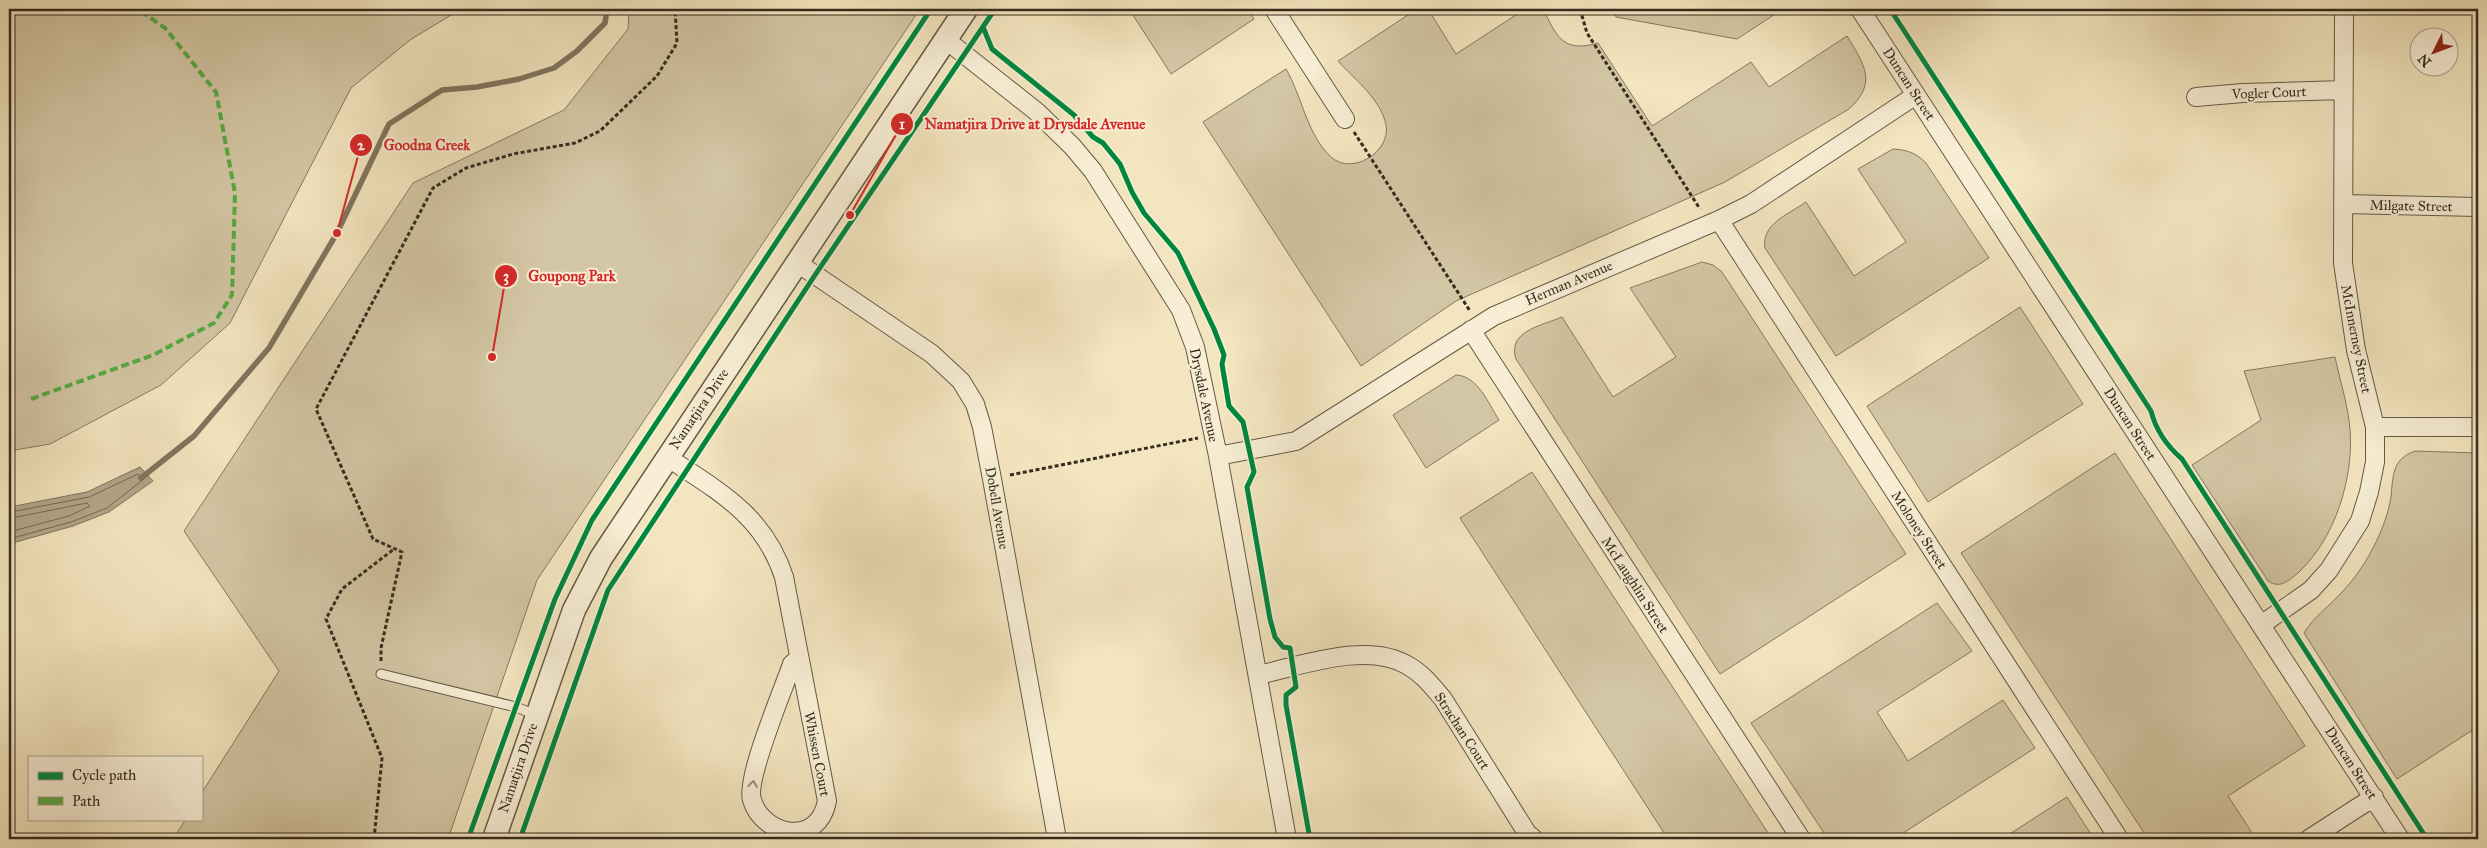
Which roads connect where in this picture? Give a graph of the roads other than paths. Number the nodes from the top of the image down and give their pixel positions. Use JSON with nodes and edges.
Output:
{"nodes":[{"id":1,"x":966,"y":9,"type":"edge"},
{"id":2,"x":1274,"y":9,"type":"edge"},
{"id":3,"x":1860,"y":9,"type":"edge"},
{"id":4,"x":2344,"y":9,"type":"edge"},
{"id":5,"x":945,"y":39,"type":"junction"},
{"id":6,"x":2343,"y":90,"type":"junction"},
{"id":7,"x":1916,"y":95,"type":"junction"},
{"id":8,"x":2196,"y":97,"type":"dead end"},
{"id":9,"x":1345,"y":119,"type":"road end"},
{"id":10,"x":2344,"y":204,"type":"junction"},
{"id":11,"x":2478,"y":207,"type":"edge"},
{"id":12,"x":1719,"y":220,"type":"junction"},
{"id":13,"x":796,"y":262,"type":"junction"},
{"id":14,"x":1471,"y":330,"type":"junction"},
{"id":15,"x":2375,"y":427,"type":"junction"},
{"id":16,"x":2478,"y":427,"type":"edge"},
{"id":17,"x":1218,"y":456,"type":"junction"},
{"id":18,"x":667,"y":457,"type":"junction"},
{"id":19,"x":2261,"y":625,"type":"junction"},
{"id":20,"x":799,"y":658,"type":"junction"},
{"id":21,"x":380,"y":674,"type":"road end"},
{"id":22,"x":1258,"y":675,"type":"junction"},
{"id":23,"x":537,"y":715,"type":"junction"},
{"id":24,"x":2374,"y":797,"type":"junction"},
{"id":25,"x":1528,"y":837,"type":"edge"},
{"id":26,"x":494,"y":839,"type":"edge"},
{"id":27,"x":1056,"y":839,"type":"edge"},
{"id":28,"x":1287,"y":839,"type":"edge"},
{"id":29,"x":1800,"y":839,"type":"edge"},
{"id":30,"x":2120,"y":839,"type":"edge"},
{"id":31,"x":2309,"y":839,"type":"edge"},
{"id":32,"x":2400,"y":839,"type":"edge"}],
"edges":[{"from":1,"to":5,"type":"street","name":"Namatjira Drive"},
{"from":2,"to":9,"type":"street"},
{"from":3,"to":7,"type":"street","name":"Duncan Street"},
{"from":4,"to":6,"type":"street","name":"McInnerney Street"},
{"from":5,"to":13,"type":"street","name":"Namatjira Drive"},
{"from":5,"to":17,"type":"street","name":"Drysdale Avenue"},
{"from":6,"to":8,"type":"street","name":"Vogler Court"},
{"from":6,"to":10,"type":"street","name":"McInnerney Street"},
{"from":7,"to":12,"type":"street","name":"Herman Avenue"},
{"from":7,"to":19,"type":"street","name":"Duncan Street"},
{"from":10,"to":11,"type":"street","name":"Milgate Street"},
{"from":10,"to":15,"type":"street","name":"McInnerney Street"},
{"from":12,"to":14,"type":"street","name":"Herman Avenue"},
{"from":12,"to":30,"type":"street","name":"Moloney Street"},
{"from":13,"to":18,"type":"street","name":"Namatjira Drive"},
{"from":13,"to":27,"type":"street","name":"Dobell Avenue"},
{"from":14,"to":17,"type":"street","name":"Herman Avenue"},
{"from":14,"to":29,"type":"street","name":"McLaughlin Street"},
{"from":15,"to":16,"type":"street"},
{"from":15,"to":19,"type":"street","name":"McInnerney Street"},
{"from":17,"to":22,"type":"street","name":"Drysdale Avenue"},
{"from":18,"to":20,"type":"street","name":"Whissen Court"},
{"from":18,"to":23,"type":"street","name":"Namatjira Drive"},
{"from":19,"to":24,"type":"street","name":"Duncan Street"},
{"from":20,"to":20,"type":"street","name":"Whissen Court","one_way":true},
{"from":21,"to":23,"type":"lane"},
{"from":22,"to":25,"type":"street","name":"Strachan Court"},
{"from":22,"to":28,"type":"street","name":"Drysdale Avenue"},
{"from":23,"to":26,"type":"street","name":"Namatjira Drive"},
{"from":24,"to":31,"type":"street"},
{"from":24,"to":32,"type":"street","name":"Duncan Street"}]}
